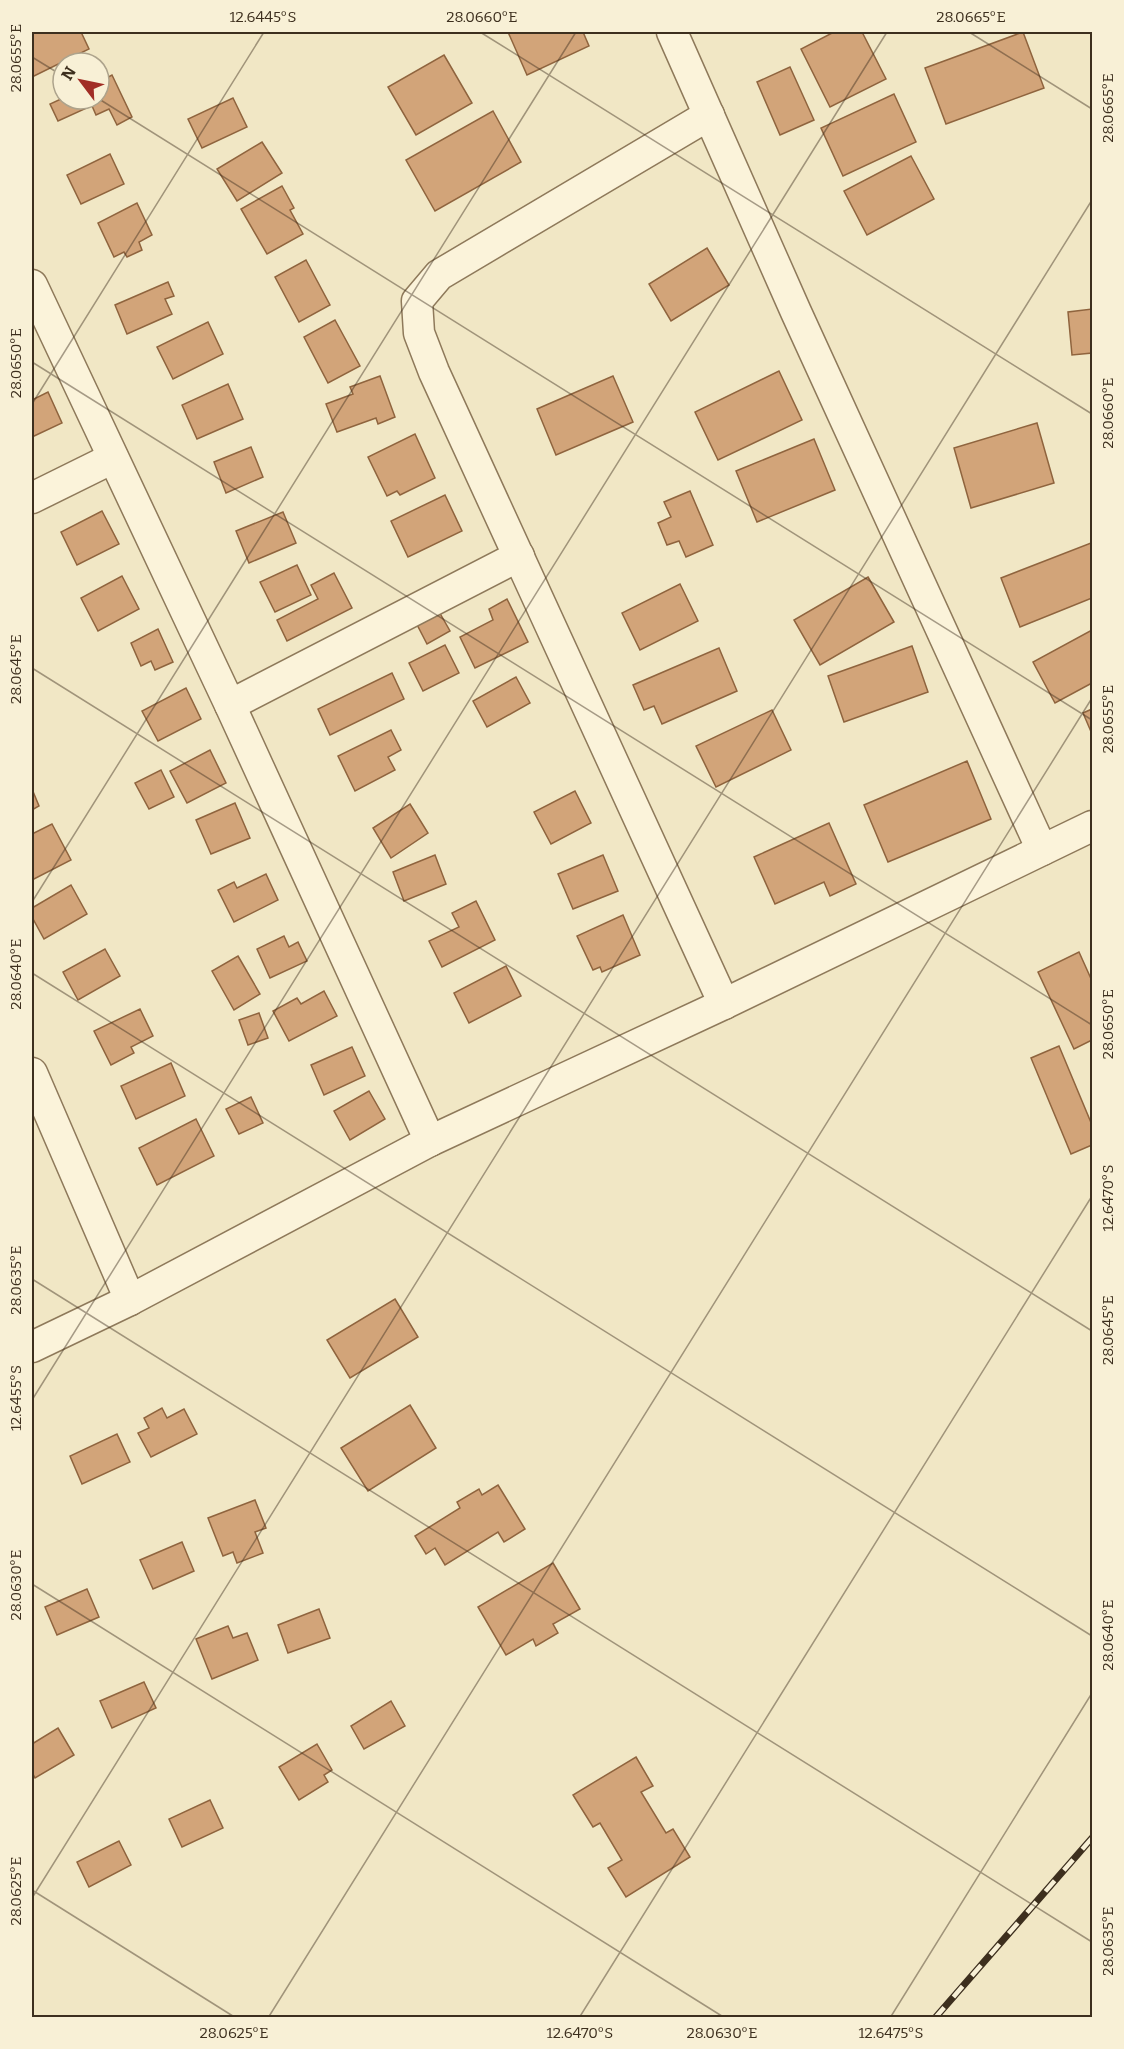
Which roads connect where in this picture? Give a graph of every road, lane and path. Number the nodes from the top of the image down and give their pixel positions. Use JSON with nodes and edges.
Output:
{"nodes":[{"id":1,"x":672,"y":32,"type":"edge"},
{"id":2,"x":709,"y":116,"type":"junction"},
{"id":3,"x":32,"y":285,"type":"edge"},
{"id":4,"x":113,"y":458,"type":"junction"},
{"id":5,"x":32,"y":498,"type":"edge"},
{"id":6,"x":519,"y":556,"type":"junction"},
{"id":7,"x":230,"y":705,"type":"junction"},
{"id":8,"x":1092,"y":826,"type":"edge"},
{"id":9,"x":1042,"y":850,"type":"junction"},
{"id":10,"x":724,"y":1004,"type":"junction"},
{"id":11,"x":32,"y":1073,"type":"edge"},
{"id":12,"x":430,"y":1141,"type":"junction"},
{"id":13,"x":130,"y":1300,"type":"junction"},
{"id":14,"x":32,"y":1347,"type":"edge"}],
"edges":[{"from":1,"to":2,"type":"street"},
{"from":2,"to":6,"type":"street"},
{"from":2,"to":9,"type":"street"},
{"from":3,"to":4,"type":"street"},
{"from":4,"to":5,"type":"street"},
{"from":4,"to":7,"type":"street"},
{"from":6,"to":7,"type":"street"},
{"from":6,"to":10,"type":"street"},
{"from":7,"to":12,"type":"street"},
{"from":8,"to":9,"type":"street"},
{"from":9,"to":10,"type":"street"},
{"from":10,"to":12,"type":"street"},
{"from":11,"to":13,"type":"street"},
{"from":12,"to":13,"type":"street"},
{"from":13,"to":14,"type":"street"}]}
